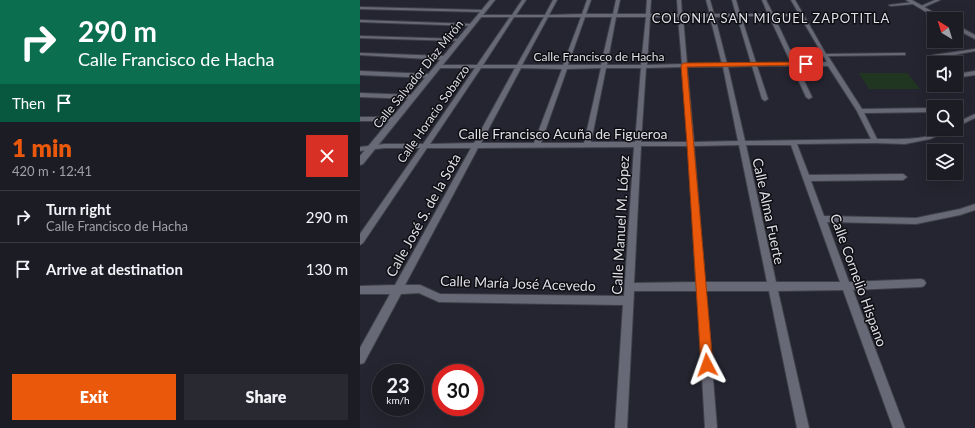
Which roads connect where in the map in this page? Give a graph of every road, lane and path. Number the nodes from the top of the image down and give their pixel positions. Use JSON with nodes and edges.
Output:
{"nodes":[{"id":1,"x":493,"y":0,"type":"edge"},
{"id":2,"x":524,"y":0,"type":"edge"},
{"id":3,"x":555,"y":0,"type":"edge"},
{"id":4,"x":589,"y":0,"type":"edge"},
{"id":5,"x":618,"y":0,"type":"edge"},
{"id":6,"x":649,"y":0,"type":"edge"},
{"id":7,"x":679,"y":0,"type":"edge"},
{"id":8,"x":708,"y":0,"type":"edge"},
{"id":9,"x":734,"y":0,"type":"edge"},
{"id":10,"x":764,"y":0,"type":"edge"},
{"id":11,"x":793,"y":0,"type":"edge"},
{"id":12,"x":938,"y":0,"type":"edge"},
{"id":13,"x":911,"y":1,"type":"edge"},
{"id":14,"x":892,"y":5,"type":"dead end"},
{"id":15,"x":921,"y":7,"type":"junction"},
{"id":16,"x":360,"y":8,"type":"edge"},
{"id":17,"x":930,"y":12,"type":"edge"},
{"id":18,"x":481,"y":14,"type":"junction"},
{"id":19,"x":772,"y":15,"type":"junction"},
{"id":20,"x":802,"y":15,"type":"junction"},
{"id":21,"x":513,"y":16,"type":"junction"},
{"id":22,"x":546,"y":16,"type":"junction"},
{"id":23,"x":584,"y":16,"type":"junction"},
{"id":24,"x":615,"y":16,"type":"junction"},
{"id":25,"x":648,"y":16,"type":"junction"},
{"id":26,"x":680,"y":16,"type":"junction"},
{"id":27,"x":712,"y":16,"type":"junction"},
{"id":28,"x":738,"y":16,"type":"junction"},
{"id":29,"x":360,"y":21,"type":"edge"},
{"id":30,"x":473,"y":25,"type":"junction"},
{"id":31,"x":963,"y":31,"type":"edge"},
{"id":32,"x":360,"y":37,"type":"edge"},
{"id":33,"x":975,"y":37,"type":"edge"},
{"id":34,"x":460,"y":40,"type":"junction"},
{"id":35,"x":975,"y":50,"type":"edge"},
{"id":36,"x":360,"y":54,"type":"edge"},
{"id":37,"x":903,"y":54,"type":"dead end"},
{"id":38,"x":826,"y":56,"type":"junction"},
{"id":39,"x":939,"y":56,"type":"edge"},
{"id":40,"x":445,"y":58,"type":"junction"},
{"id":41,"x":724,"y":64,"type":"junction"},
{"id":42,"x":794,"y":64,"type":"junction"},
{"id":43,"x":830,"y":64,"type":"junction"},
{"id":44,"x":643,"y":65,"type":"junction"},
{"id":45,"x":684,"y":65,"type":"junction"},
{"id":46,"x":754,"y":65,"type":"junction"},
{"id":47,"x":439,"y":66,"type":"junction"},
{"id":48,"x":480,"y":66,"type":"junction"},
{"id":49,"x":520,"y":66,"type":"junction"},
{"id":50,"x":604,"y":66,"type":"junction"},
{"id":51,"x":566,"y":67,"type":"junction"},
{"id":52,"x":975,"y":72,"type":"edge"},
{"id":53,"x":360,"y":73,"type":"edge"},
{"id":54,"x":963,"y":75,"type":"edge"},
{"id":55,"x":430,"y":76,"type":"junction"},
{"id":56,"x":360,"y":95,"type":"edge"},
{"id":57,"x":412,"y":97,"type":"junction"},
{"id":58,"x":809,"y":97,"type":"dead end"},
{"id":59,"x":765,"y":99,"type":"dead end"},
{"id":60,"x":927,"y":110,"type":"edge"},
{"id":61,"x":860,"y":112,"type":"junction"},
{"id":62,"x":975,"y":116,"type":"edge"},
{"id":63,"x":360,"y":119,"type":"edge"},
{"id":64,"x":395,"y":120,"type":"junction"},
{"id":65,"x":963,"y":122,"type":"edge"},
{"id":66,"x":931,"y":136,"type":"edge"},
{"id":67,"x":875,"y":141,"type":"junction"},
{"id":68,"x":793,"y":142,"type":"junction"},
{"id":69,"x":741,"y":143,"type":"junction"},
{"id":70,"x":587,"y":144,"type":"junction"},
{"id":71,"x":638,"y":144,"type":"junction"},
{"id":72,"x":691,"y":144,"type":"junction"},
{"id":73,"x":537,"y":145,"type":"junction"},
{"id":74,"x":424,"y":146,"type":"junction"},
{"id":75,"x":475,"y":146,"type":"junction"},
{"id":76,"x":372,"y":148,"type":"junction"},
{"id":77,"x":360,"y":149,"type":"edge"},
{"id":78,"x":360,"y":162,"type":"edge"},
{"id":79,"x":903,"y":177,"type":"dead end"},
{"id":80,"x":807,"y":178,"type":"junction"},
{"id":81,"x":975,"y":207,"type":"edge"},
{"id":82,"x":821,"y":219,"type":"junction"},
{"id":83,"x":360,"y":241,"type":"edge"},
{"id":84,"x":921,"y":283,"type":"dead end"},
{"id":85,"x":702,"y":286,"type":"junction"},
{"id":86,"x":845,"y":286,"type":"junction"},
{"id":87,"x":629,"y":287,"type":"junction"},
{"id":88,"x":772,"y":287,"type":"junction"},
{"id":89,"x":360,"y":290,"type":"edge"},
{"id":90,"x":397,"y":290,"type":"junction"},
{"id":91,"x":629,"y":301,"type":"junction"},
{"id":92,"x":360,"y":359,"type":"edge"},
{"id":93,"x":621,"y":428,"type":"edge"},
{"id":94,"x":711,"y":428,"type":"edge"},
{"id":95,"x":803,"y":428,"type":"edge"},
{"id":96,"x":899,"y":428,"type":"edge"}],
"edges":[{"from":1,"to":18,"type":"street","name":"Calle Salvador Díaz Mirón"},
{"from":2,"to":21,"type":"street","name":"Calle Horacio Sobarzo"},
{"from":3,"to":22,"type":"street","name":"Calle José S. de la Sota"},
{"from":4,"to":23,"type":"street"},
{"from":5,"to":24,"type":"street"},
{"from":6,"to":25,"type":"street","name":"Calle Manuel M. López"},
{"from":7,"to":26,"type":"street"},
{"from":8,"to":27,"type":"street","name":"Calle Alma Fuerte"},
{"from":9,"to":28,"type":"street"},
{"from":10,"to":19,"type":"street"},
{"from":11,"to":20,"type":"street"},
{"from":12,"to":15,"type":"street"},
{"from":13,"to":14,"type":"street"},
{"from":13,"to":15,"type":"street"},
{"from":15,"to":17,"type":"street"},
{"from":16,"to":18,"type":"street"},
{"from":18,"to":21,"type":"street"},
{"from":18,"to":30,"type":"street","name":"Calle Salvador Díaz Mirón"},
{"from":19,"to":20,"type":"street"},
{"from":19,"to":28,"type":"street"},
{"from":19,"to":42,"type":"street"},
{"from":20,"to":38,"type":"street"},
{"from":21,"to":22,"type":"street"},
{"from":21,"to":48,"type":"street","name":"Calle Horacio Sobarzo"},
{"from":22,"to":23,"type":"street"},
{"from":22,"to":49,"type":"street","name":"Calle José S. de la Sota"},
{"from":23,"to":24,"type":"street"},
{"from":23,"to":51,"type":"street"},
{"from":24,"to":25,"type":"street"},
{"from":24,"to":50,"type":"street"},
{"from":25,"to":26,"type":"street"},
{"from":25,"to":44,"type":"street","name":"Calle Manuel M. López"},
{"from":26,"to":27,"type":"street"},
{"from":26,"to":45,"type":"street"},
{"from":27,"to":28,"type":"street"},
{"from":27,"to":41,"type":"street","name":"Calle Alma Fuerte"},
{"from":28,"to":46,"type":"street"},
{"from":29,"to":30,"type":"street"},
{"from":30,"to":34,"type":"street","name":"Calle Salvador Díaz Mirón"},
{"from":31,"to":33,"type":"street"},
{"from":32,"to":34,"type":"street"},
{"from":34,"to":40,"type":"street","name":"Calle Salvador Díaz Mirón"},
{"from":35,"to":39,"type":"street"},
{"from":36,"to":40,"type":"street"},
{"from":37,"to":38,"type":"street"},
{"from":38,"to":43,"type":"street"},
{"from":40,"to":47,"type":"street","name":"Calle Salvador Díaz Mirón"},
{"from":41,"to":45,"type":"street","name":"Calle Francisco de Hacha"},
{"from":41,"to":46,"type":"street","name":"Calle Francisco de Hacha"},
{"from":41,"to":69,"type":"street","name":"Calle Alma Fuerte"},
{"from":42,"to":43,"type":"street","name":"Calle Francisco de Hacha"},
{"from":42,"to":46,"type":"street","name":"Calle Francisco de Hacha"},
{"from":42,"to":58,"type":"street"},
{"from":43,"to":61,"type":"street"},
{"from":44,"to":45,"type":"street","name":"Calle Francisco de Hacha"},
{"from":44,"to":50,"type":"street","name":"Calle Francisco de Hacha"},
{"from":44,"to":71,"type":"street","name":"Calle Manuel M. López"},
{"from":45,"to":72,"type":"street"},
{"from":46,"to":59,"type":"street"},
{"from":47,"to":48,"type":"street","name":"Calle Francisco de Hacha"},
{"from":47,"to":55,"type":"street","name":"Calle Salvador Díaz Mirón"},
{"from":48,"to":49,"type":"street","name":"Calle Francisco de Hacha"},
{"from":48,"to":74,"type":"street","name":"Calle Horacio Sobarzo"},
{"from":49,"to":51,"type":"street","name":"Calle Francisco de Hacha"},
{"from":49,"to":75,"type":"street","name":"Calle José S. de la Sota"},
{"from":50,"to":51,"type":"street","name":"Calle Francisco de Hacha"},
{"from":50,"to":70,"type":"street"},
{"from":51,"to":73,"type":"street"},
{"from":52,"to":54,"type":"street"},
{"from":53,"to":55,"type":"street"},
{"from":55,"to":57,"type":"street","name":"Calle Salvador Díaz Mirón"},
{"from":56,"to":57,"type":"street"},
{"from":57,"to":64,"type":"street","name":"Calle Salvador Díaz Mirón"},
{"from":60,"to":61,"type":"street"},
{"from":61,"to":67,"type":"street"},
{"from":62,"to":65,"type":"street"},
{"from":63,"to":64,"type":"street"},
{"from":64,"to":76,"type":"street","name":"Calle Salvador Díaz Mirón"},
{"from":66,"to":67,"type":"street","name":"Calle Francisco Acuña de Figueroa"},
{"from":67,"to":68,"type":"street","name":"Calle Francisco Acuña de Figueroa"},
{"from":68,"to":69,"type":"street","name":"Calle Francisco Acuña de Figueroa"},
{"from":68,"to":80,"type":"street","name":"Calle Cornelio Hispano"},
{"from":69,"to":72,"type":"street","name":"Calle Francisco Acuña de Figueroa"},
{"from":69,"to":88,"type":"street","name":"Calle Alma Fuerte"},
{"from":70,"to":71,"type":"street","name":"Calle Francisco Acuña de Figueroa"},
{"from":70,"to":73,"type":"street","name":"Calle Francisco Acuña de Figueroa"},
{"from":71,"to":72,"type":"street","name":"Calle Francisco Acuña de Figueroa"},
{"from":71,"to":87,"type":"street","name":"Calle Manuel M. López"},
{"from":72,"to":85,"type":"street"},
{"from":73,"to":75,"type":"street","name":"Calle Francisco Acuña de Figueroa"},
{"from":74,"to":75,"type":"street","name":"Calle Francisco Acuña de Figueroa"},
{"from":74,"to":76,"type":"street","name":"Calle Francisco Acuña de Figueroa"},
{"from":74,"to":83,"type":"street","name":"Calle Horacio Sobarzo"},
{"from":75,"to":90,"type":"street","name":"Calle José S. de la Sota"},
{"from":76,"to":77,"type":"street","name":"Calle Francisco Acuña de Figueroa"},
{"from":76,"to":78,"type":"street","name":"Calle Salvador Díaz Mirón"},
{"from":79,"to":80,"type":"street"},
{"from":80,"to":82,"type":"street","name":"Calle Cornelio Hispano"},
{"from":81,"to":82,"type":"street"},
{"from":82,"to":86,"type":"street","name":"Calle Cornelio Hispano"},
{"from":84,"to":86,"type":"street"},
{"from":85,"to":87,"type":"street"},
{"from":85,"to":88,"type":"street"},
{"from":85,"to":94,"type":"street"},
{"from":86,"to":88,"type":"street"},
{"from":86,"to":96,"type":"street","name":"Calle Cornelio Hispano"},
{"from":87,"to":91,"type":"street","name":"Calle Manuel M. López"},
{"from":88,"to":95,"type":"street","name":"Calle Alma Fuerte"},
{"from":89,"to":90,"type":"street","name":"Calle María José Acevedo"},
{"from":90,"to":91,"type":"street","name":"Calle María José Acevedo"},
{"from":90,"to":92,"type":"street","name":"Calle José S. de la Sota"},
{"from":91,"to":93,"type":"street","name":"Calle Manuel M. López"}]}
